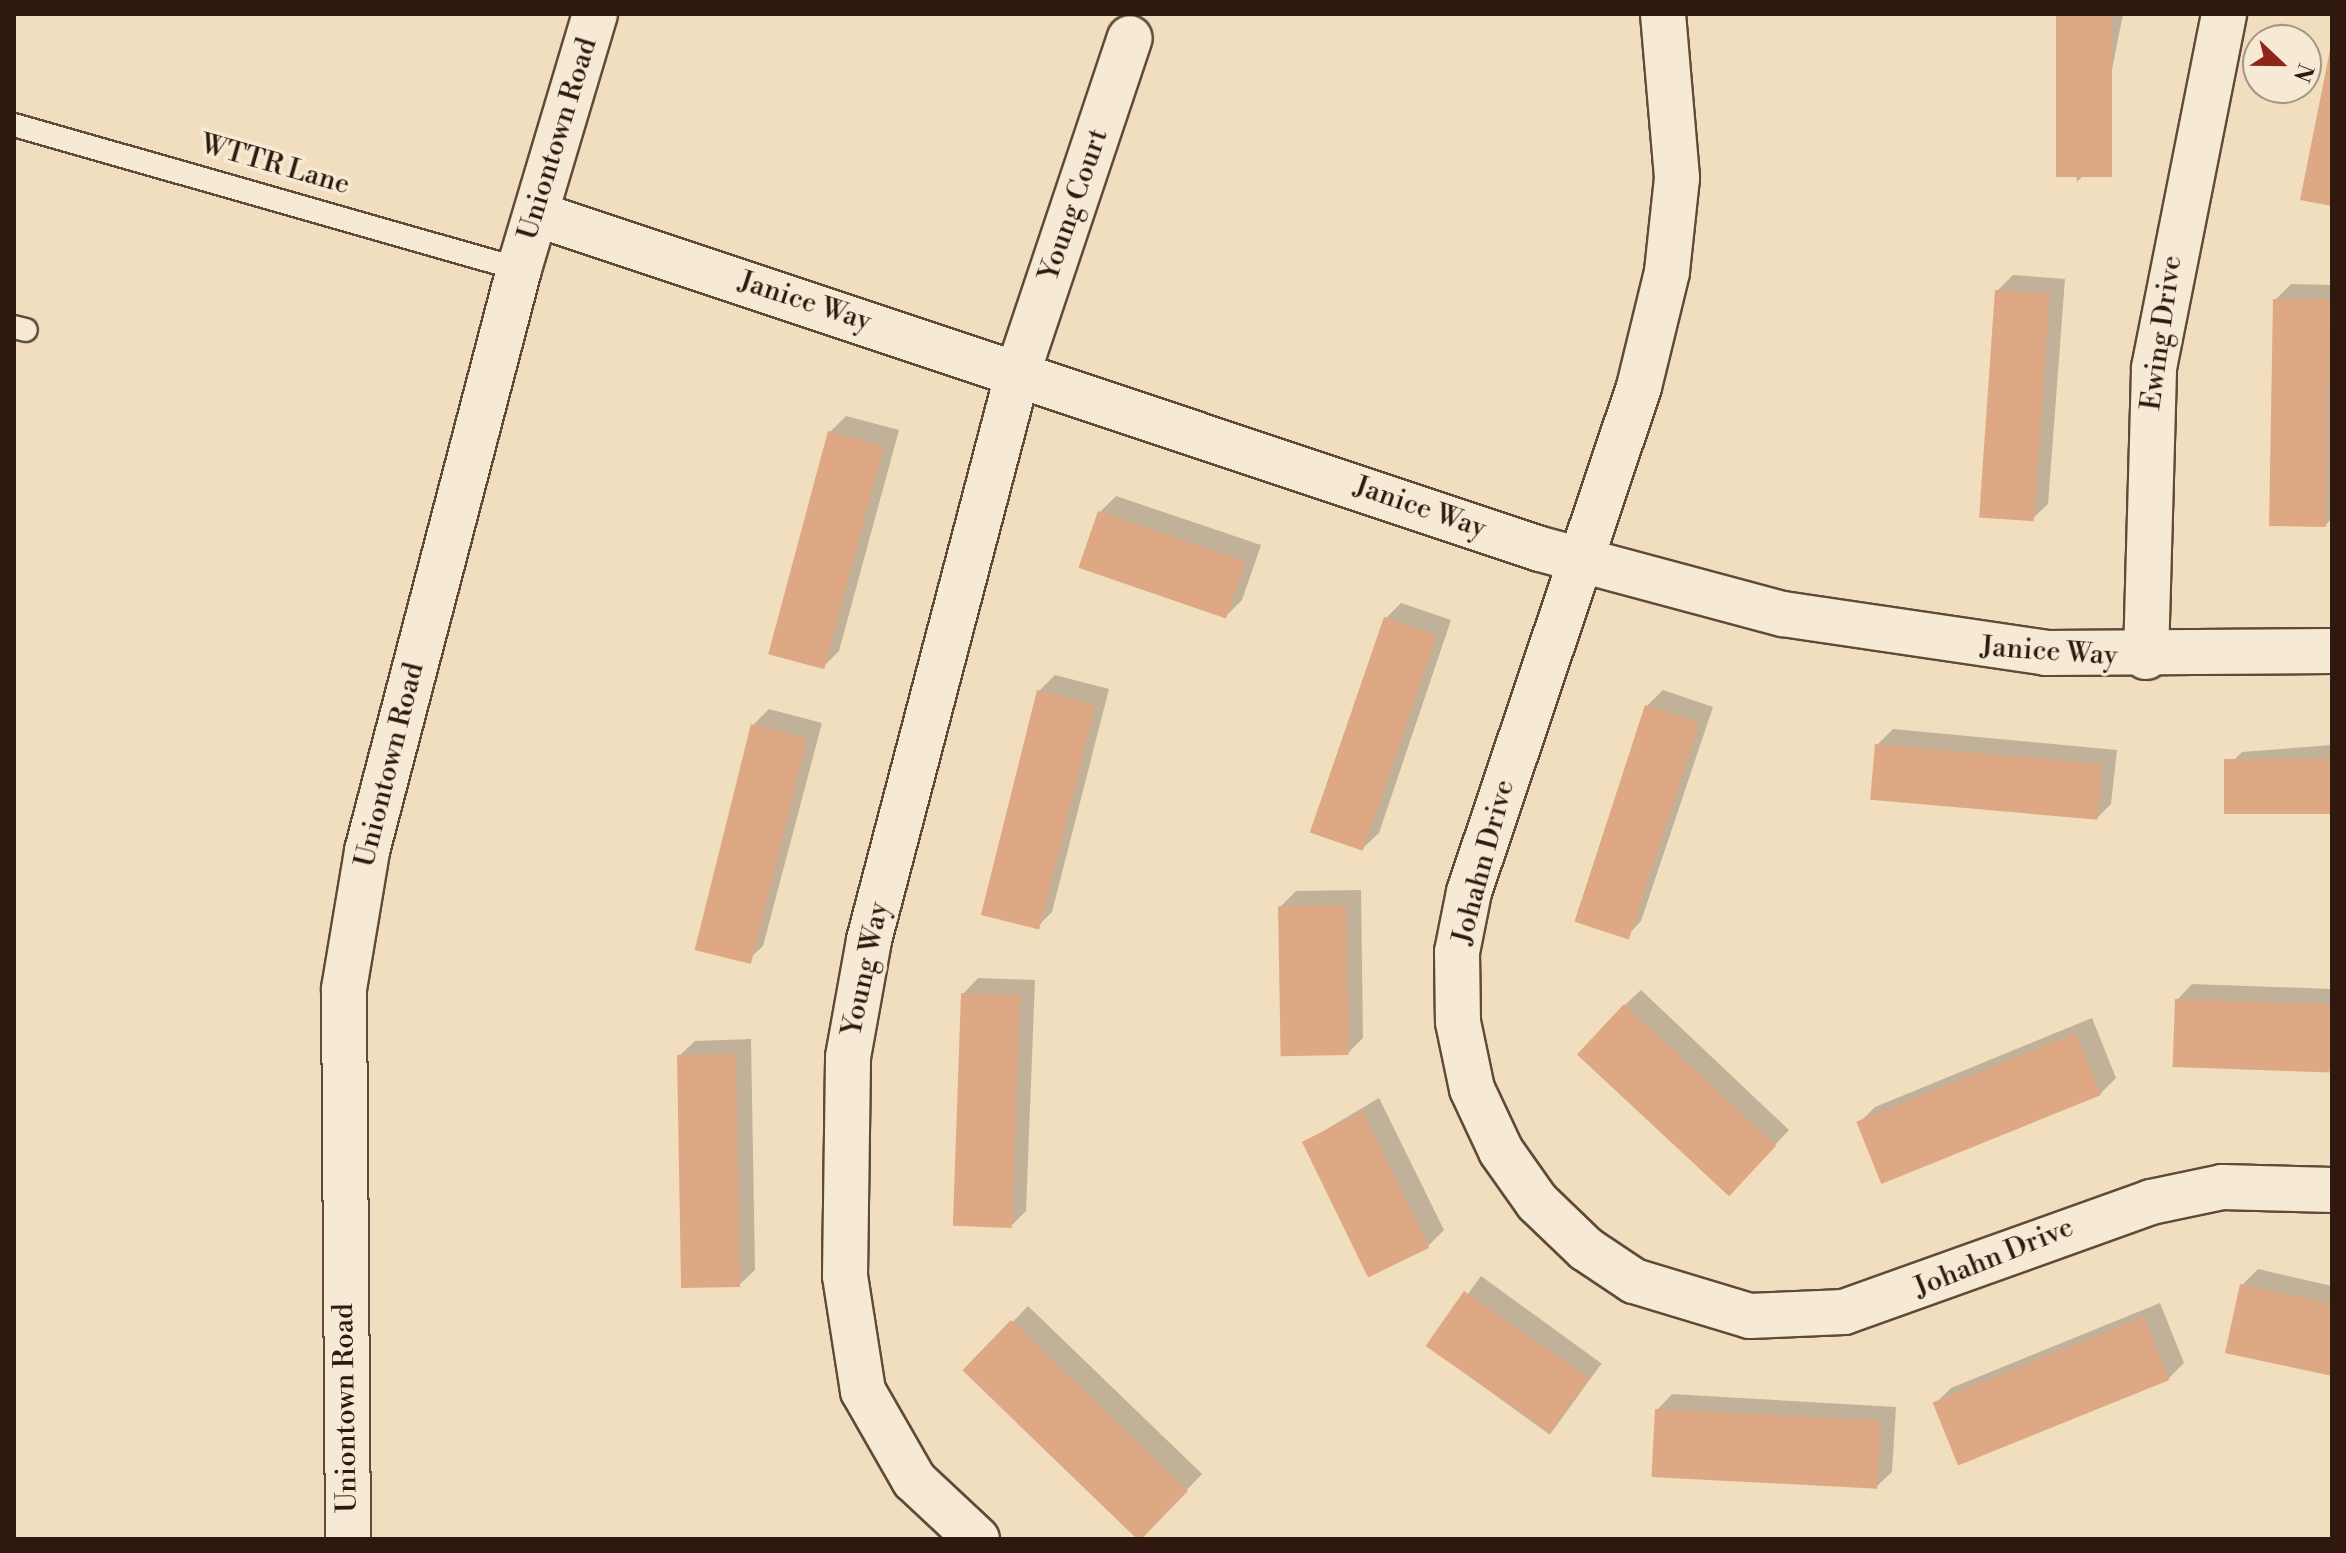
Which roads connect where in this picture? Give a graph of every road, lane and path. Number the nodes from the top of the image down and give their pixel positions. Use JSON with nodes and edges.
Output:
{"nodes":[{"id":1,"x":595,"y":14,"type":"edge"},
{"id":2,"x":1663,"y":14,"type":"edge"},
{"id":3,"x":2224,"y":14,"type":"edge"},
{"id":4,"x":1130,"y":38,"type":"dead end"},
{"id":5,"x":14,"y":125,"type":"edge"},
{"id":6,"x":536,"y":214,"type":"junction"},
{"id":7,"x":519,"y":269,"type":"junction"},
{"id":8,"x":1018,"y":372,"type":"junction"},
{"id":9,"x":1578,"y":560,"type":"junction"},
{"id":10,"x":2332,"y":651,"type":"edge"},
{"id":11,"x":2146,"y":657,"type":"junction"},
{"id":12,"x":2332,"y":1190,"type":"edge"},
{"id":13,"x":348,"y":1539,"type":"edge"},
{"id":14,"x":977,"y":1539,"type":"edge"}],
"edges":[{"from":1,"to":6,"type":"street","name":"Uniontown Road"},
{"from":2,"to":9,"type":"street","name":"Johahn Drive"},
{"from":3,"to":11,"type":"street","name":"Ewing Drive"},
{"from":4,"to":8,"type":"street","name":"Young Court"},
{"from":5,"to":7,"type":"lane","name":"WTTR Lane"},
{"from":6,"to":7,"type":"street","name":"Uniontown Road"},
{"from":6,"to":8,"type":"street","name":"Janice Way"},
{"from":7,"to":13,"type":"street","name":"Uniontown Road"},
{"from":8,"to":9,"type":"street","name":"Janice Way"},
{"from":8,"to":14,"type":"street","name":"Young Way"},
{"from":9,"to":11,"type":"street","name":"Janice Way"},
{"from":9,"to":12,"type":"street","name":"Johahn Drive"},
{"from":10,"to":11,"type":"street","name":"Janice Way"}]}
